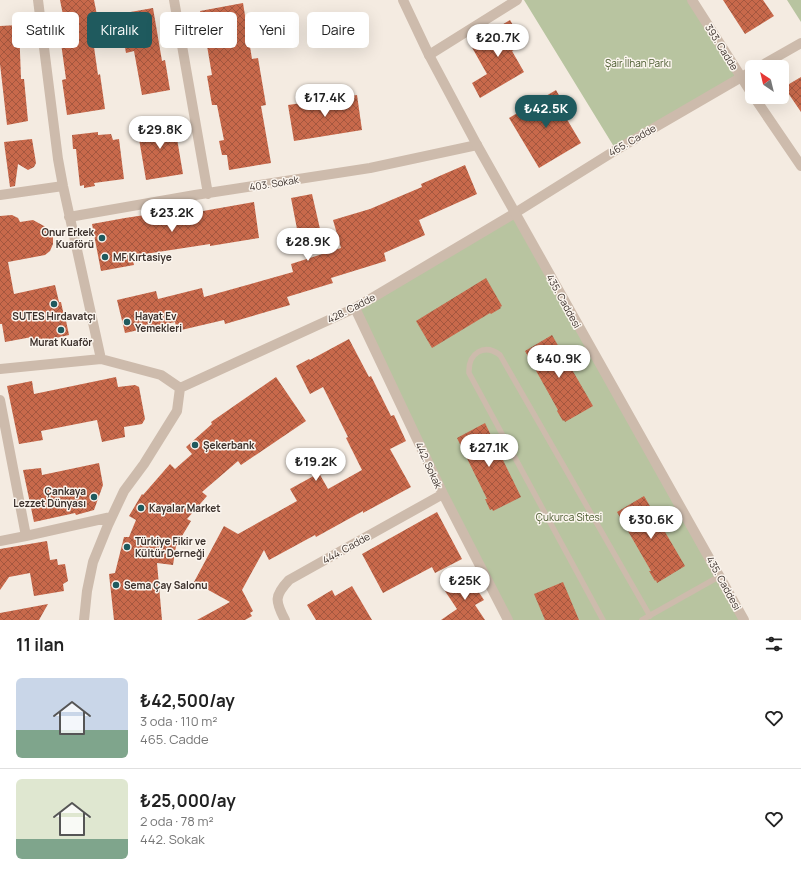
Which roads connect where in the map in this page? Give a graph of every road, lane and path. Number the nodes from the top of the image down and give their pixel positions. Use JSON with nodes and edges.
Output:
{"nodes":[{"id":1,"x":38,"y":0,"type":"edge"},
{"id":2,"x":174,"y":0,"type":"edge"},
{"id":3,"x":403,"y":0,"type":"edge"},
{"id":4,"x":516,"y":0,"type":"edge"},
{"id":5,"x":692,"y":0,"type":"edge"},
{"id":6,"x":801,"y":43,"type":"edge"},
{"id":7,"x":429,"y":55,"type":"junction"},
{"id":8,"x":771,"y":60,"type":"edge"},
{"id":9,"x":745,"y":75,"type":"edge"},
{"id":10,"x":741,"y":78,"type":"junction"},
{"id":11,"x":745,"y":84,"type":"edge"},
{"id":12,"x":759,"y":104,"type":"edge"},
{"id":13,"x":477,"y":145,"type":"junction"},
{"id":14,"x":801,"y":166,"type":"edge"},
{"id":15,"x":63,"y":186,"type":"junction"},
{"id":16,"x":208,"y":194,"type":"junction"},
{"id":17,"x":0,"y":195,"type":"edge"},
{"id":18,"x":515,"y":213,"type":"junction"},
{"id":19,"x":69,"y":217,"type":"junction"},
{"id":20,"x":355,"y":308,"type":"junction"},
{"id":21,"x":101,"y":359,"type":"junction"},
{"id":22,"x":0,"y":369,"type":"edge"},
{"id":23,"x":180,"y":388,"type":"junction"},
{"id":24,"x":0,"y":400,"type":"edge"},
{"id":25,"x":443,"y":494,"type":"junction"},
{"id":26,"x":111,"y":517,"type":"junction"},
{"id":27,"x":26,"y":536,"type":"junction"},
{"id":28,"x":0,"y":541,"type":"edge"},
{"id":29,"x":720,"y":576,"type":"junction"},
{"id":30,"x":86,"y":591,"type":"junction"},
{"id":31,"x":650,"y":616,"type":"junction"},
{"id":32,"x":84,"y":620,"type":"edge"},
{"id":33,"x":88,"y":620,"type":"edge"},
{"id":34,"x":285,"y":620,"type":"edge"},
{"id":35,"x":508,"y":620,"type":"edge"},
{"id":36,"x":603,"y":620,"type":"edge"},
{"id":37,"x":642,"y":620,"type":"edge"},
{"id":38,"x":744,"y":620,"type":"edge"}],
"edges":[{"from":1,"to":15,"type":"street"},
{"from":2,"to":16,"type":"street"},
{"from":3,"to":7,"type":"street","name":"435. Caddesi"},
{"from":4,"to":7,"type":"street"},
{"from":5,"to":10,"type":"street","name":"393. Cadde"},
{"from":6,"to":8,"type":"street"},
{"from":7,"to":13,"type":"street","name":"435. Caddesi"},
{"from":9,"to":10,"type":"street","name":"465. Cadde"},
{"from":10,"to":11,"type":"street","name":"393. Cadde"},
{"from":10,"to":18,"type":"street","name":"465. Cadde"},
{"from":12,"to":14,"type":"street"},
{"from":13,"to":16,"type":"street","name":"403. Sokak"},
{"from":13,"to":18,"type":"street","name":"435. Caddesi"},
{"from":15,"to":17,"type":"street"},
{"from":15,"to":19,"type":"street"},
{"from":16,"to":19,"type":"street","name":"403. Sokak"},
{"from":18,"to":20,"type":"street","name":"428. Cadde"},
{"from":18,"to":29,"type":"street","name":"435. Caddesi"},
{"from":19,"to":21,"type":"street"},
{"from":20,"to":23,"type":"street","name":"428. Cadde"},
{"from":20,"to":25,"type":"street","name":"442. Sokak"},
{"from":21,"to":22,"type":"street"},
{"from":21,"to":23,"type":"street"},
{"from":23,"to":26,"type":"street"},
{"from":24,"to":27,"type":"street"},
{"from":25,"to":34,"type":"street","name":"444. Cadde"},
{"from":25,"to":35,"type":"street","name":"442. Sokak"},
{"from":26,"to":27,"type":"street"},
{"from":26,"to":30,"type":"street"},
{"from":27,"to":28,"type":"street"},
{"from":29,"to":31,"type":"lane"},
{"from":29,"to":38,"type":"street","name":"435. Caddesi"},
{"from":30,"to":32,"type":"street"},
{"from":30,"to":33,"type":"street"},
{"from":31,"to":36,"type":"lane"},
{"from":31,"to":37,"type":"lane"}]}
